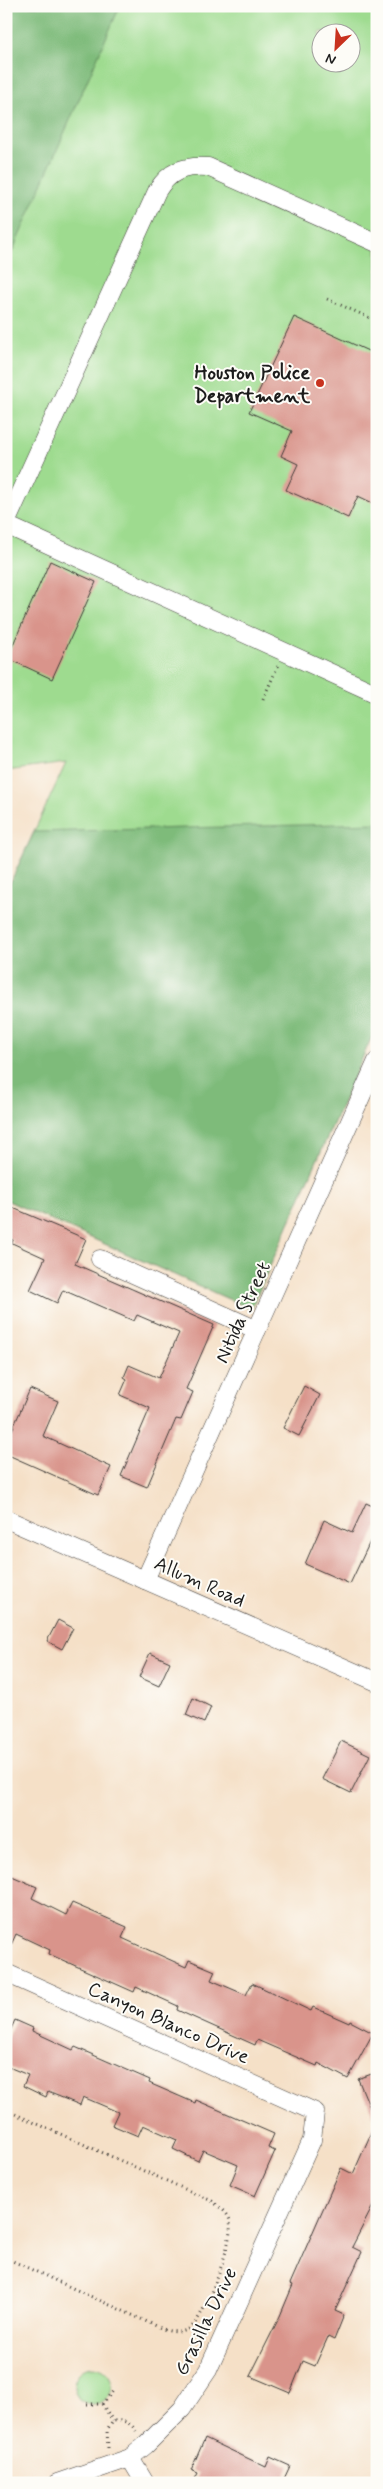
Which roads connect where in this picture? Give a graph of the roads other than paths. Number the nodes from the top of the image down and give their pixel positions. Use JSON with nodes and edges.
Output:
{"nodes":[{"id":1,"x":377,"y":243,"type":"edge"},
{"id":2,"x":6,"y":524,"type":"edge"},
{"id":3,"x":377,"y":694,"type":"edge"},
{"id":4,"x":377,"y":1061,"type":"edge"},
{"id":5,"x":100,"y":1258,"type":"dead end"},
{"id":6,"x":257,"y":1330,"type":"junction"},
{"id":7,"x":6,"y":1519,"type":"edge"},
{"id":8,"x":145,"y":1580,"type":"junction"},
{"id":9,"x":377,"y":1682,"type":"edge"},
{"id":10,"x":6,"y":1973,"type":"edge"},
{"id":11,"x":315,"y":2112,"type":"joint"},
{"id":12,"x":130,"y":2458,"type":"junction"},
{"id":13,"x":57,"y":2483,"type":"edge"},
{"id":14,"x":145,"y":2483,"type":"edge"}],
"edges":[{"from":1,"to":2,"type":"street"},
{"from":2,"to":3,"type":"street"},
{"from":4,"to":6,"type":"street","name":"Nitida Street"},
{"from":5,"to":6,"type":"street"},
{"from":6,"to":8,"type":"street","name":"Nitida Street"},
{"from":7,"to":8,"type":"street","name":"Allum Road"},
{"from":8,"to":9,"type":"street","name":"Allum Road"},
{"from":10,"to":11,"type":"street","name":"Canyon Blanco Drive"},
{"from":11,"to":12,"type":"street","name":"Grasilla Drive"},
{"from":12,"to":13,"type":"street","name":"Grasilla Drive"},
{"from":12,"to":14,"type":"street"}]}
